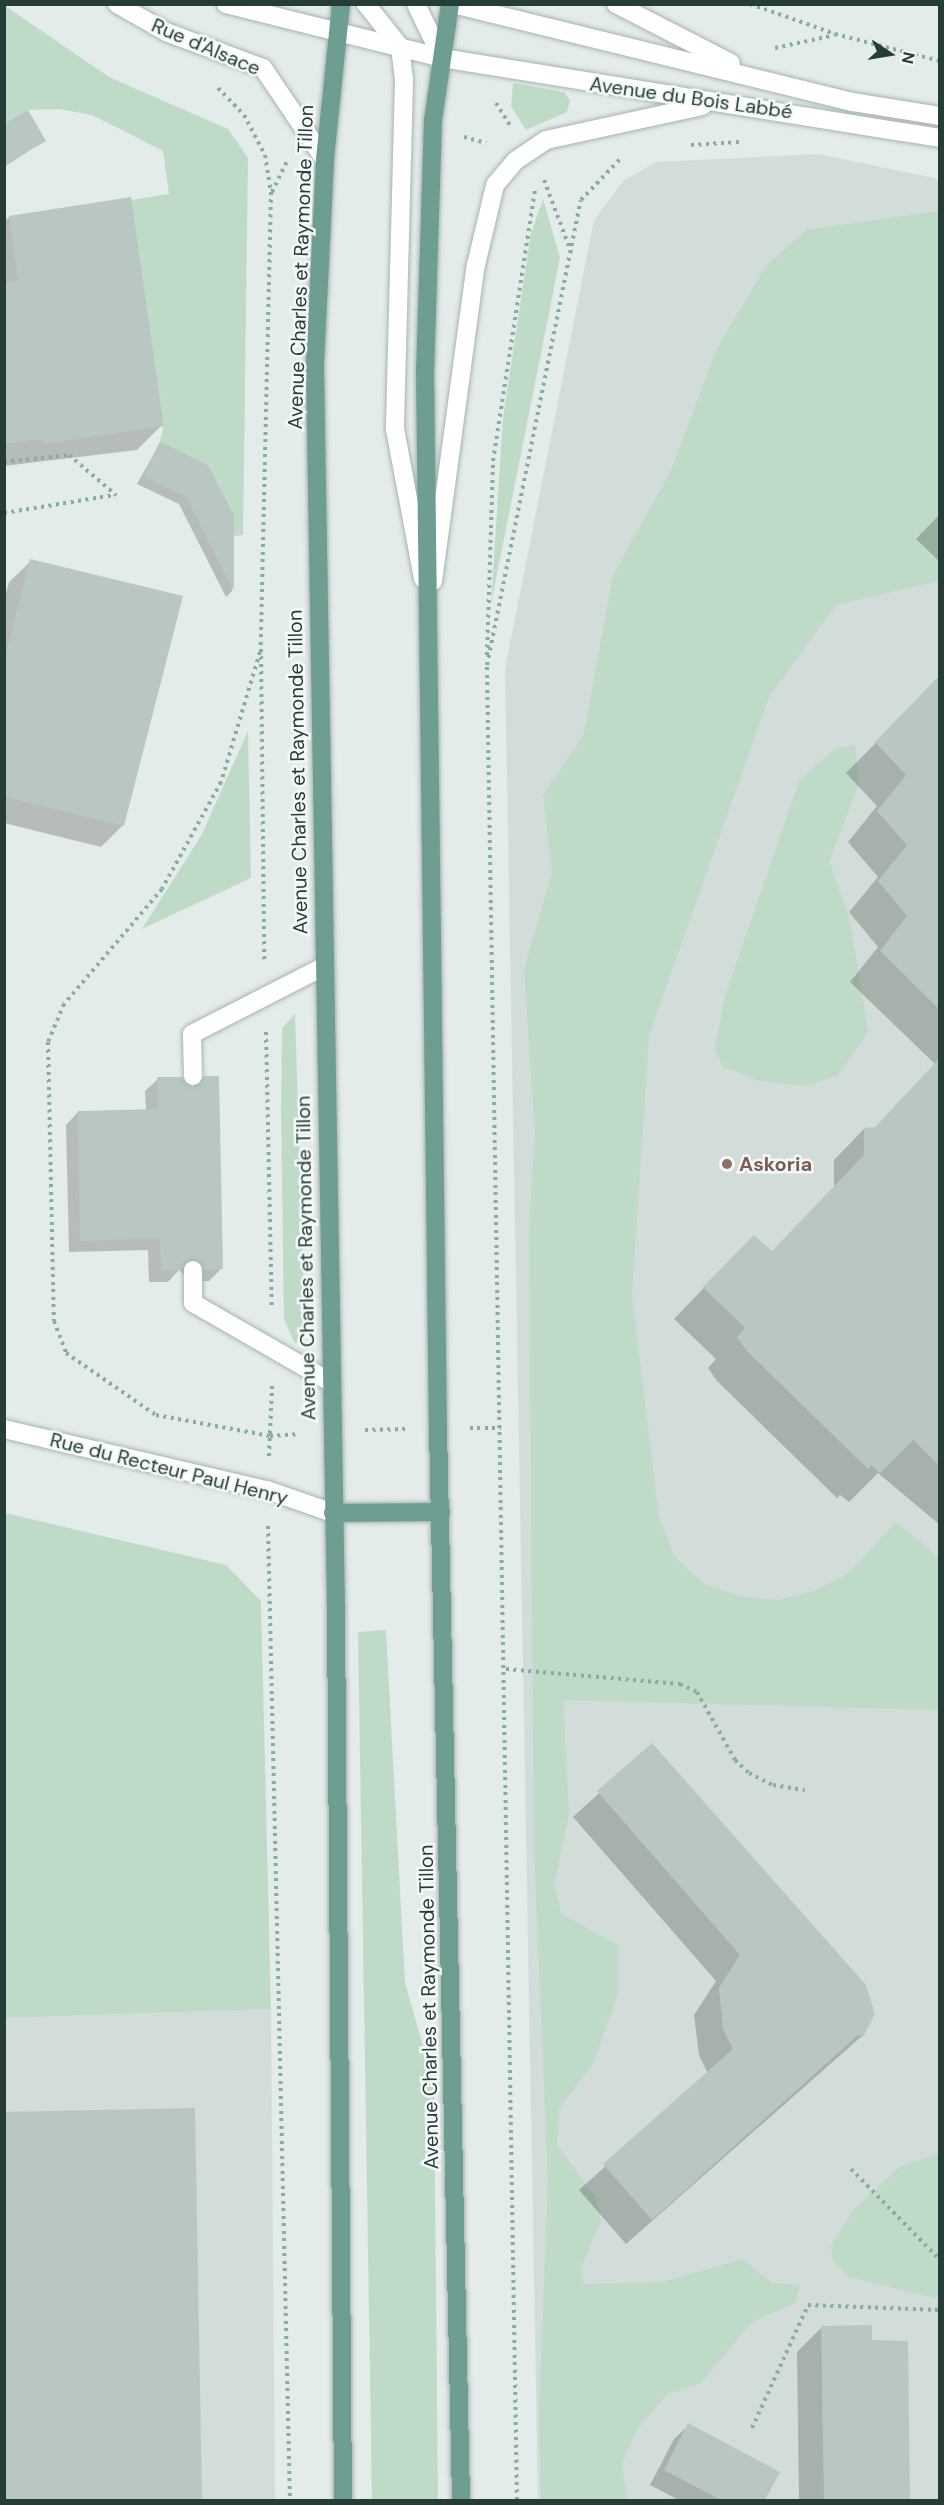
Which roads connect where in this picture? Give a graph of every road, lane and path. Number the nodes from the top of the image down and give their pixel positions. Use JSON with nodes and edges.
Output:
{"nodes":[{"id":1,"x":117,"y":4,"type":"edge"},
{"id":2,"x":226,"y":4,"type":"edge"},
{"id":3,"x":342,"y":4,"type":"edge"},
{"id":4,"x":366,"y":4,"type":"edge"},
{"id":5,"x":416,"y":4,"type":"edge"},
{"id":6,"x":451,"y":4,"type":"edge"},
{"id":7,"x":616,"y":4,"type":"edge"},
{"id":8,"x":750,"y":4,"type":"edge"},
{"id":9,"x":338,"y":32,"type":"junction"},
{"id":10,"x":835,"y":34,"type":"junction"},
{"id":11,"x":400,"y":47,"type":"junction"},
{"id":12,"x":442,"y":58,"type":"junction"},
{"id":13,"x":939,"y":61,"type":"edge"},
{"id":14,"x":748,"y":74,"type":"junction"},
{"id":15,"x":213,"y":82,"type":"dead end"},
{"id":16,"x":721,"y":103,"type":"junction"},
{"id":17,"x":939,"y":116,"type":"edge"},
{"id":18,"x":939,"y":138,"type":"edge"},
{"id":19,"x":746,"y":142,"type":"dead end"},
{"id":20,"x":677,"y":146,"type":"dead end"},
{"id":21,"x":631,"y":149,"type":"dead end"},
{"id":22,"x":325,"y":160,"type":"junction"},
{"id":23,"x":544,"y":179,"type":"dead end"},
{"id":24,"x":272,"y":192,"type":"dead end"},
{"id":25,"x":571,"y":252,"type":"junction"},
{"id":26,"x":4,"y":462,"type":"edge"},
{"id":27,"x":4,"y":513,"type":"edge"},
{"id":28,"x":428,"y":609,"type":"junction"},
{"id":29,"x":261,"y":649,"type":"dead end"},
{"id":30,"x":323,"y":967,"type":"junction"},
{"id":31,"x":193,"y":1076,"type":"dead end"},
{"id":32,"x":193,"y":1270,"type":"dead end"},
{"id":33,"x":332,"y":1383,"type":"junction"},
{"id":34,"x":438,"y":1428,"type":"junction"},
{"id":35,"x":501,"y":1428,"type":"junction"},
{"id":36,"x":4,"y":1429,"type":"edge"},
{"id":37,"x":332,"y":1431,"type":"junction"},
{"id":38,"x":441,"y":1512,"type":"junction"},
{"id":39,"x":333,"y":1513,"type":"junction"},
{"id":40,"x":506,"y":1670,"type":"junction"},
{"id":41,"x":805,"y":1790,"type":"dead end"},
{"id":42,"x":851,"y":2169,"type":"dead end"},
{"id":43,"x":939,"y":2260,"type":"edge"},
{"id":44,"x":939,"y":2310,"type":"edge"},
{"id":45,"x":752,"y":2428,"type":"dead end"},
{"id":46,"x":343,"y":2500,"type":"edge"},
{"id":47,"x":461,"y":2500,"type":"edge"},
{"id":48,"x":517,"y":2500,"type":"edge"}],
"edges":[{"from":1,"to":22,"type":"street","name":"Rue d'Alsace"},
{"from":2,"to":9,"type":"street"},
{"from":3,"to":9,"type":"main road","name":"Avenue Charles et Raymonde Tillon"},
{"from":4,"to":11,"type":"street"},
{"from":5,"to":12,"type":"street"},
{"from":6,"to":12,"type":"main road","name":"Avenue Charles et Raymonde Tillon"},
{"from":6,"to":14,"type":"street","name":"Avenue du Bois Labbé"},
{"from":7,"to":14,"type":"street","name":"Avenue du Bois Labbé"},
{"from":8,"to":10,"type":"path"},
{"from":9,"to":11,"type":"street"},
{"from":9,"to":22,"type":"main road","name":"Avenue Charles et Raymonde Tillon"},
{"from":10,"to":13,"type":"path"},
{"from":10,"to":14,"type":"path"},
{"from":11,"to":12,"type":"street"},
{"from":11,"to":28,"type":"street","name":"Avenue Charles et Raymonde Tillon"},
{"from":12,"to":16,"type":"street","name":"Avenue du Bois Labbé"},
{"from":12,"to":28,"type":"main road","name":"Avenue Charles et Raymonde Tillon"},
{"from":14,"to":17,"type":"street","name":"Avenue du Bois Labbé"},
{"from":15,"to":24,"type":"path"},
{"from":16,"to":18,"type":"street","name":"Avenue du Bois Labbé"},
{"from":16,"to":28,"type":"street","name":"Avenue Charles et Raymonde Tillon"},
{"from":19,"to":20,"type":"path"},
{"from":21,"to":25,"type":"path"},
{"from":22,"to":30,"type":"main road","name":"Avenue Charles et Raymonde Tillon"},
{"from":23,"to":25,"type":"path"},
{"from":25,"to":35,"type":"path"},
{"from":26,"to":27,"type":"path"},
{"from":28,"to":34,"type":"main road","name":"Avenue Charles et Raymonde Tillon"},
{"from":29,"to":37,"type":"path"},
{"from":30,"to":31,"type":"street"},
{"from":30,"to":33,"type":"main road","name":"Avenue Charles et Raymonde Tillon"},
{"from":32,"to":33,"type":"street"},
{"from":33,"to":37,"type":"main road","name":"Avenue Charles et Raymonde Tillon"},
{"from":34,"to":35,"type":"path"},
{"from":34,"to":37,"type":"path"},
{"from":34,"to":38,"type":"main road","name":"Avenue Charles et Raymonde Tillon"},
{"from":35,"to":40,"type":"path"},
{"from":36,"to":39,"type":"street","name":"Rue du Recteur Paul Henry"},
{"from":37,"to":39,"type":"main road","name":"Avenue Charles et Raymonde Tillon"},
{"from":38,"to":39,"type":"main road"},
{"from":38,"to":47,"type":"main road","name":"Avenue Charles et Raymonde Tillon"},
{"from":39,"to":46,"type":"main road","name":"Avenue Charles et Raymonde Tillon"},
{"from":40,"to":41,"type":"path"},
{"from":40,"to":48,"type":"path"},
{"from":42,"to":43,"type":"path"},
{"from":44,"to":45,"type":"path"}]}
